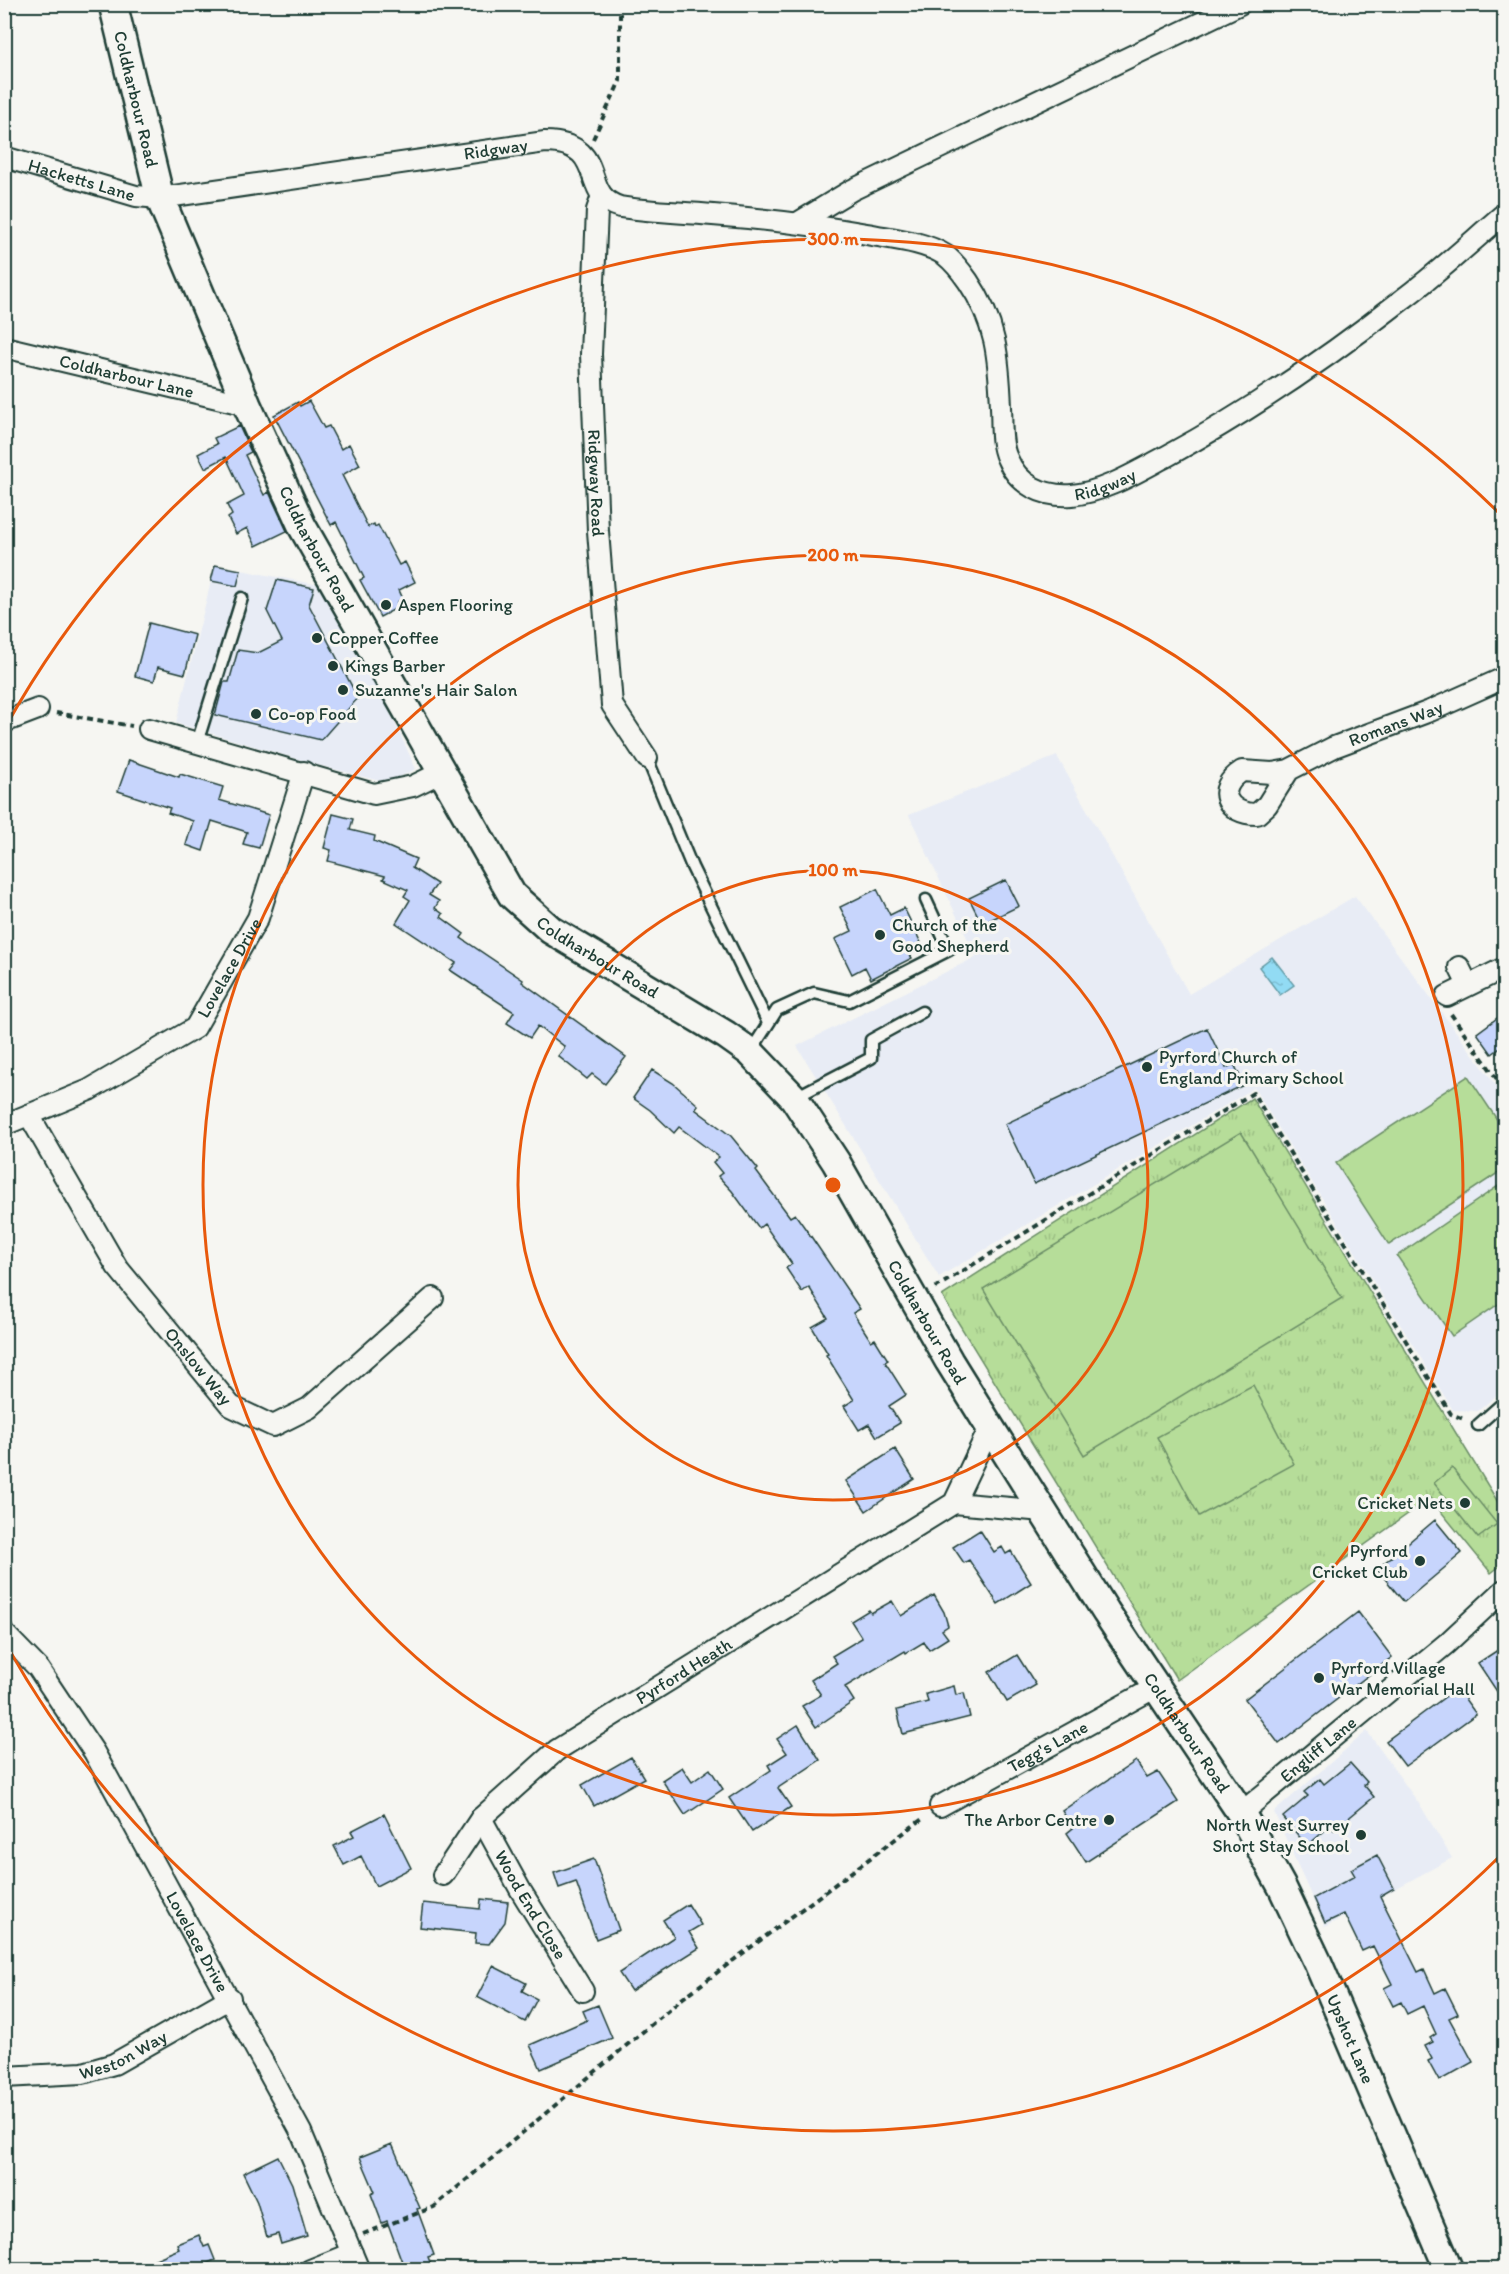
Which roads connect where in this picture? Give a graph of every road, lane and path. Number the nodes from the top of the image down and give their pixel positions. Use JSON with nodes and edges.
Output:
{"nodes":[{"id":1,"x":113,"y":4,"type":"edge"},
{"id":2,"x":620,"y":4,"type":"edge"},
{"id":3,"x":1240,"y":4,"type":"edge"},
{"id":4,"x":585,"y":156,"type":"junction"},
{"id":5,"x":4,"y":157,"type":"edge"},
{"id":6,"x":602,"y":196,"type":"junction"},
{"id":7,"x":160,"y":198,"type":"junction"},
{"id":8,"x":1504,"y":214,"type":"edge"},
{"id":9,"x":799,"y":222,"type":"junction"},
{"id":10,"x":4,"y":347,"type":"edge"},
{"id":11,"x":247,"y":405,"type":"junction"},
{"id":12,"x":242,"y":598,"type":"dead end"},
{"id":13,"x":1504,"y":678,"type":"edge"},
{"id":14,"x":38,"y":709,"type":"joint"},
{"id":15,"x":4,"y":722,"type":"edge"},
{"id":16,"x":149,"y":729,"type":"joint"},
{"id":17,"x":197,"y":743,"type":"junction"},
{"id":18,"x":647,"y":758,"type":"joint"},
{"id":19,"x":1289,"y":770,"type":"dead end"},
{"id":20,"x":442,"y":771,"type":"junction"},
{"id":21,"x":304,"y":772,"type":"junction"},
{"id":22,"x":926,"y":900,"type":"dead end"},
{"id":23,"x":1459,"y":967,"type":"dead end"},
{"id":24,"x":1504,"y":968,"type":"edge"},
{"id":25,"x":1468,"y":985,"type":"junction"},
{"id":26,"x":1447,"y":996,"type":"joint"},
{"id":27,"x":922,"y":1012,"type":"dead end"},
{"id":28,"x":768,"y":1023,"type":"junction"},
{"id":29,"x":750,"y":1052,"type":"junction"},
{"id":30,"x":1504,"y":1089,"type":"edge"},
{"id":31,"x":794,"y":1098,"type":"junction"},
{"id":32,"x":29,"y":1115,"type":"junction"},
{"id":33,"x":4,"y":1125,"type":"edge"},
{"id":34,"x":930,"y":1291,"type":"dead end"},
{"id":35,"x":433,"y":1298,"type":"dead end"},
{"id":36,"x":1504,"y":1402,"type":"edge"},
{"id":37,"x":1478,"y":1425,"type":"joint"},
{"id":38,"x":990,"y":1427,"type":"junction"},
{"id":39,"x":954,"y":1503,"type":"junction"},
{"id":40,"x":1043,"y":1510,"type":"junction"},
{"id":41,"x":1504,"y":1590,"type":"edge"},
{"id":42,"x":4,"y":1633,"type":"edge"},
{"id":43,"x":1156,"y":1687,"type":"junction"},
{"id":44,"x":940,"y":1806,"type":"joint"},
{"id":45,"x":1241,"y":1813,"type":"junction"},
{"id":46,"x":481,"y":1818,"type":"junction"},
{"id":47,"x":443,"y":1875,"type":"dead end"},
{"id":48,"x":583,"y":1991,"type":"dead end"},
{"id":49,"x":230,"y":1998,"type":"junction"},
{"id":50,"x":4,"y":2077,"type":"edge"},
{"id":51,"x":352,"y":2254,"type":"edge"},
{"id":52,"x":309,"y":2270,"type":"edge"},
{"id":53,"x":1449,"y":2270,"type":"edge"}],
"edges":[{"from":1,"to":7,"type":"main road","name":"Coldharbour Road"},
{"from":2,"to":4,"type":"path"},
{"from":3,"to":9,"type":"street"},
{"from":4,"to":6,"type":"street"},
{"from":4,"to":7,"type":"street","name":"Ridgway"},
{"from":5,"to":7,"type":"street","name":"Hacketts Lane"},
{"from":6,"to":9,"type":"street","name":"Ridgway"},
{"from":6,"to":18,"type":"street","name":"Ridgway Road"},
{"from":7,"to":11,"type":"main road","name":"Coldharbour Road"},
{"from":8,"to":9,"type":"street","name":"Ridgway"},
{"from":10,"to":11,"type":"street","name":"Coldharbour Lane"},
{"from":11,"to":20,"type":"main road","name":"Coldharbour Road"},
{"from":12,"to":17,"type":"lane"},
{"from":13,"to":19,"type":"street","name":"Romans Way"},
{"from":14,"to":15,"type":"street"},
{"from":14,"to":16,"type":"path"},
{"from":16,"to":17,"type":"street"},
{"from":17,"to":21,"type":"street"},
{"from":18,"to":28,"type":"lane"},
{"from":20,"to":21,"type":"street"},
{"from":20,"to":29,"type":"main road","name":"Coldharbour Road"},
{"from":21,"to":32,"type":"street","name":"Lovelace Drive"},
{"from":22,"to":28,"type":"lane"},
{"from":23,"to":25,"type":"street"},
{"from":24,"to":25,"type":"street"},
{"from":25,"to":26,"type":"street"},
{"from":26,"to":30,"type":"path"},
{"from":27,"to":31,"type":"lane"},
{"from":28,"to":29,"type":"lane"},
{"from":29,"to":31,"type":"main road","name":"Coldharbour Road"},
{"from":31,"to":38,"type":"main road","name":"Coldharbour Road"},
{"from":32,"to":33,"type":"street","name":"Lovelace Drive"},
{"from":32,"to":35,"type":"street","name":"Onslow Way"},
{"from":34,"to":37,"type":"path"},
{"from":36,"to":37,"type":"lane"},
{"from":38,"to":39,"type":"street"},
{"from":38,"to":40,"type":"main road","name":"Coldharbour Road"},
{"from":39,"to":40,"type":"street"},
{"from":39,"to":46,"type":"street","name":"Pyrford Heath"},
{"from":40,"to":43,"type":"main road","name":"Coldharbour Road"},
{"from":41,"to":45,"type":"street","name":"Engliff Lane"},
{"from":42,"to":49,"type":"street","name":"Lovelace Drive"},
{"from":43,"to":44,"type":"street","name":"Tegg's Lane"},
{"from":43,"to":45,"type":"main road","name":"Coldharbour Road"},
{"from":44,"to":51,"type":"path"},
{"from":45,"to":53,"type":"main road","name":"Upshot Lane"},
{"from":46,"to":47,"type":"street","name":"Pyrford Heath"},
{"from":46,"to":48,"type":"street","name":"Wood End Close"},
{"from":49,"to":50,"type":"street","name":"Weston Way"},
{"from":49,"to":51,"type":"street","name":"Lovelace Drive"},
{"from":51,"to":52,"type":"street"}]}
